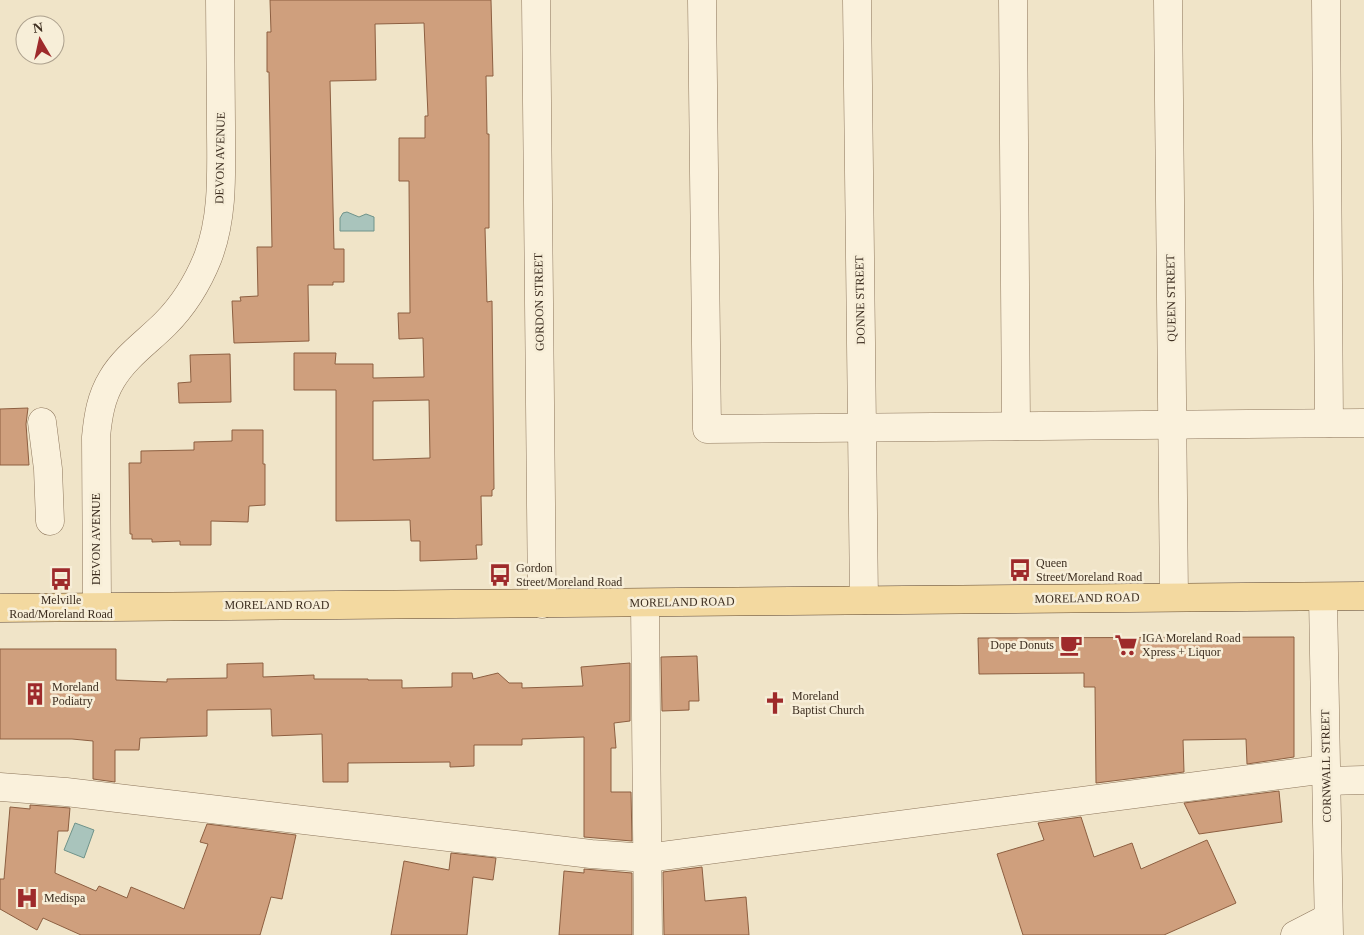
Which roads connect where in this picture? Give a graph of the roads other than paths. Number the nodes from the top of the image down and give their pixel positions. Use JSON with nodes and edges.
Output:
{"nodes":[{"id":1,"x":220,"y":0,"type":"edge"},
{"id":2,"x":536,"y":0,"type":"edge"},
{"id":3,"x":702,"y":0,"type":"edge"},
{"id":4,"x":857,"y":0,"type":"edge"},
{"id":5,"x":1013,"y":0,"type":"edge"},
{"id":6,"x":1168,"y":0,"type":"edge"},
{"id":7,"x":1326,"y":0,"type":"edge"},
{"id":8,"x":42,"y":422,"type":"dead end"},
{"id":9,"x":1330,"y":423,"type":"junction"},
{"id":10,"x":1364,"y":423,"type":"edge"},
{"id":11,"x":1172,"y":424,"type":"junction"},
{"id":12,"x":862,"y":426,"type":"junction"},
{"id":13,"x":1016,"y":426,"type":"junction"},
{"id":14,"x":50,"y":521,"type":"dead end"},
{"id":15,"x":1323,"y":596,"type":"junction"},
{"id":16,"x":1364,"y":596,"type":"edge"},
{"id":17,"x":1174,"y":597,"type":"junction"},
{"id":18,"x":864,"y":600,"type":"junction"},
{"id":19,"x":645,"y":603,"type":"junction"},
{"id":20,"x":542,"y":604,"type":"junction"},
{"id":21,"x":97,"y":606,"type":"junction"},
{"id":22,"x":0,"y":608,"type":"edge"},
{"id":23,"x":1326,"y":774,"type":"junction"},
{"id":24,"x":1364,"y":780,"type":"edge"},
{"id":25,"x":0,"y":787,"type":"edge"},
{"id":26,"x":647,"y":858,"type":"junction"},
{"id":27,"x":1329,"y":927,"type":"edge"},
{"id":28,"x":648,"y":935,"type":"edge"},
{"id":29,"x":1295,"y":935,"type":"edge"}],
"edges":[{"from":1,"to":21,"type":"street","name":"DEVON AVENUE"},
{"from":2,"to":20,"type":"street","name":"GORDON STREET"},
{"from":3,"to":12,"type":"street"},
{"from":4,"to":12,"type":"street","name":"DONNE STREET"},
{"from":5,"to":13,"type":"street"},
{"from":6,"to":11,"type":"street","name":"QUEEN STREET"},
{"from":7,"to":9,"type":"street"},
{"from":8,"to":14,"type":"street"},
{"from":9,"to":10,"type":"street"},
{"from":9,"to":11,"type":"street"},
{"from":11,"to":13,"type":"street"},
{"from":11,"to":17,"type":"street","name":"QUEEN STREET"},
{"from":12,"to":13,"type":"street"},
{"from":12,"to":18,"type":"street","name":"DONNE STREET"},
{"from":15,"to":16,"type":"main road","name":"MORELAND ROAD"},
{"from":15,"to":17,"type":"main road","name":"MORELAND ROAD"},
{"from":15,"to":23,"type":"street","name":"CORNWALL STREET"},
{"from":17,"to":18,"type":"main road","name":"MORELAND ROAD"},
{"from":18,"to":19,"type":"main road","name":"MORELAND ROAD"},
{"from":19,"to":20,"type":"main road","name":"MORELAND ROAD"},
{"from":19,"to":26,"type":"street"},
{"from":20,"to":21,"type":"main road","name":"MORELAND ROAD"},
{"from":21,"to":22,"type":"main road","name":"MORELAND ROAD"},
{"from":23,"to":24,"type":"street"},
{"from":23,"to":26,"type":"street"},
{"from":23,"to":27,"type":"street","name":"CORNWALL STREET"},
{"from":25,"to":26,"type":"street"},
{"from":26,"to":28,"type":"street"},
{"from":27,"to":29,"type":"street"}]}
